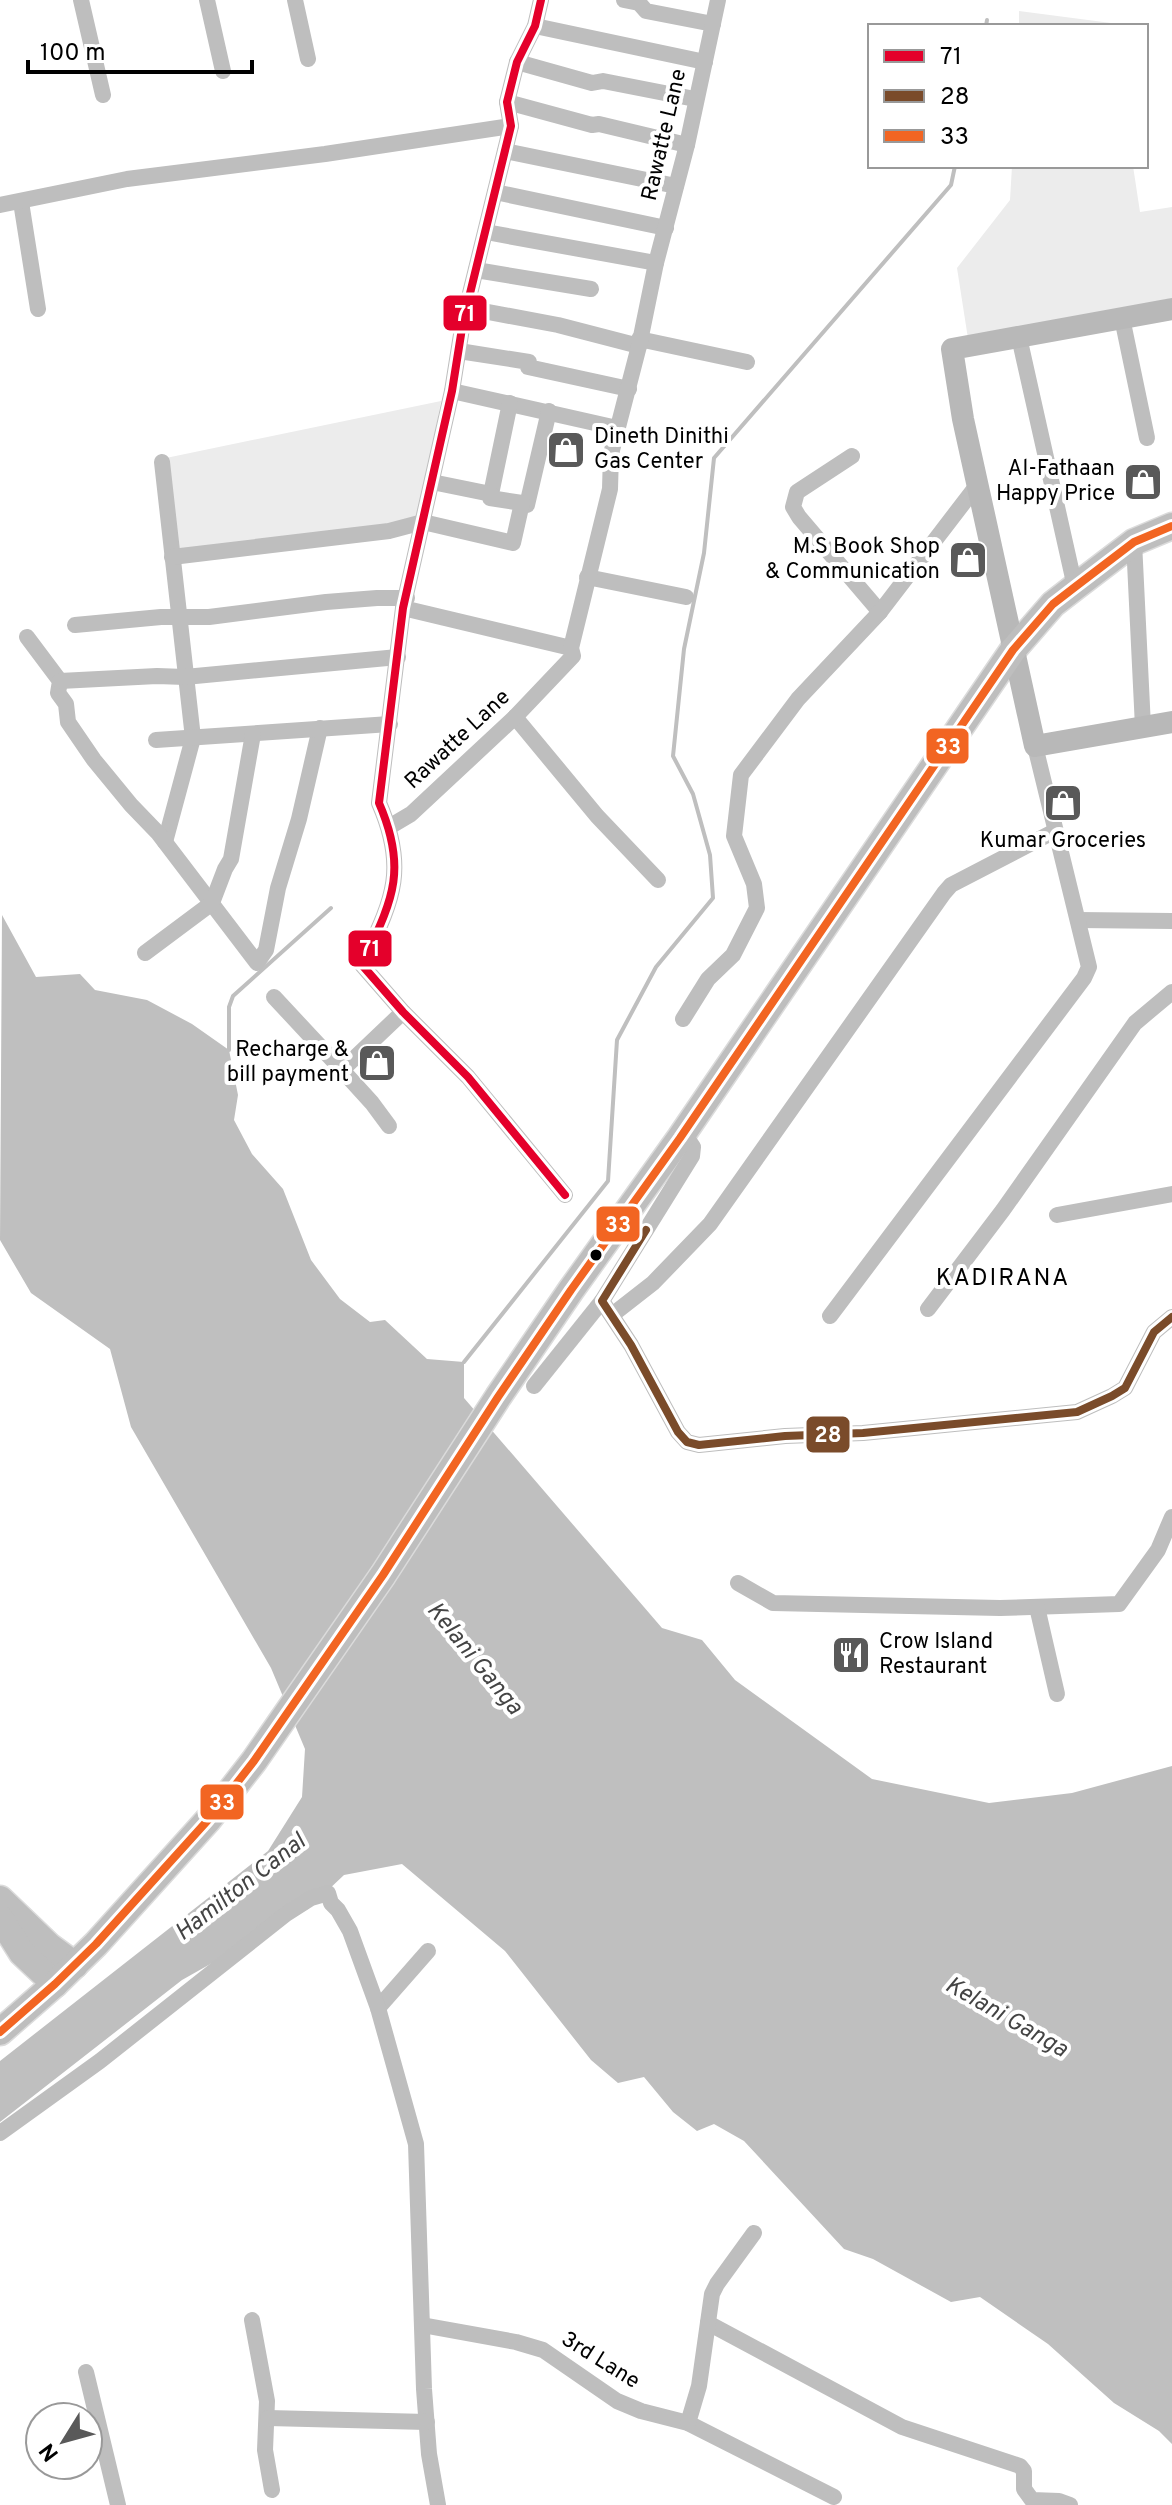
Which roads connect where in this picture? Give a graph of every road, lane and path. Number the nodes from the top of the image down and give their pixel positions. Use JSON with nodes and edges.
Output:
{"nodes":[{"id":1,"x":81,"y":0,"type":"edge"},
{"id":2,"x":207,"y":0,"type":"edge"},
{"id":3,"x":295,"y":0,"type":"edge"},
{"id":4,"x":541,"y":0,"type":"edge"},
{"id":5,"x":624,"y":0,"type":"edge"},
{"id":6,"x":718,"y":0,"type":"edge"},
{"id":7,"x":713,"y":24,"type":"junction"},
{"id":8,"x":535,"y":26,"type":"junction"},
{"id":9,"x":308,"y":59,"type":"dead end"},
{"id":10,"x":517,"y":62,"type":"junction"},
{"id":11,"x":705,"y":62,"type":"junction"},
{"id":12,"x":223,"y":71,"type":"dead end"},
{"id":13,"x":103,"y":95,"type":"dead end"},
{"id":14,"x":695,"y":99,"type":"junction"},
{"id":15,"x":507,"y":102,"type":"junction"},
{"id":16,"x":511,"y":126,"type":"junction"},
{"id":17,"x":687,"y":145,"type":"junction"},
{"id":18,"x":505,"y":151,"type":"junction"},
{"id":19,"x":676,"y":186,"type":"junction"},
{"id":20,"x":495,"y":192,"type":"junction"},
{"id":21,"x":21,"y":202,"type":"junction"},
{"id":22,"x":0,"y":205,"type":"edge"},
{"id":23,"x":666,"y":228,"type":"junction"},
{"id":24,"x":486,"y":232,"type":"junction"},
{"id":25,"x":656,"y":263,"type":"junction"},
{"id":26,"x":476,"y":270,"type":"junction"},
{"id":27,"x":591,"y":289,"type":"dead end"},
{"id":28,"x":467,"y":308,"type":"junction"},
{"id":29,"x":38,"y":309,"type":"dead end"},
{"id":30,"x":1172,"y":309,"type":"edge"},
{"id":31,"x":1122,"y":318,"type":"junction"},
{"id":32,"x":1019,"y":337,"type":"junction"},
{"id":33,"x":639,"y":343,"type":"junction"},
{"id":34,"x":459,"y":351,"type":"junction"},
{"id":35,"x":747,"y":362,"type":"dead end"},
{"id":36,"x":629,"y":389,"type":"junction"},
{"id":37,"x":452,"y":391,"type":"junction"},
{"id":38,"x":510,"y":403,"type":"junction"},
{"id":39,"x":549,"y":411,"type":"junction"},
{"id":40,"x":617,"y":428,"type":"junction"},
{"id":41,"x":1147,"y":438,"type":"dead end"},
{"id":42,"x":852,"y":456,"type":"dead end"},
{"id":43,"x":162,"y":462,"type":"dead end"},
{"id":44,"x":432,"y":482,"type":"junction"},
{"id":45,"x":978,"y":484,"type":"junction"},
{"id":46,"x":491,"y":494,"type":"junction"},
{"id":47,"x":522,"y":503,"type":"junction"},
{"id":48,"x":423,"y":522,"type":"junction"},
{"id":49,"x":1172,"y":526,"type":"edge"},
{"id":50,"x":1134,"y":542,"type":"junction"},
{"id":51,"x":172,"y":557,"type":"junction"},
{"id":52,"x":587,"y":577,"type":"junction"},
{"id":53,"x":1075,"y":587,"type":"junction"},
{"id":54,"x":686,"y":597,"type":"dead end"},
{"id":55,"x":405,"y":603,"type":"junction"},
{"id":56,"x":880,"y":612,"type":"junction"},
{"id":57,"x":180,"y":618,"type":"junction"},
{"id":58,"x":75,"y":625,"type":"dead end"},
{"id":59,"x":27,"y":637,"type":"dead end"},
{"id":60,"x":571,"y":648,"type":"junction"},
{"id":61,"x":1013,"y":650,"type":"junction"},
{"id":62,"x":398,"y":657,"type":"junction"},
{"id":63,"x":185,"y":677,"type":"junction"},
{"id":64,"x":60,"y":681,"type":"junction"},
{"id":65,"x":515,"y":717,"type":"junction"},
{"id":66,"x":1172,"y":722,"type":"edge"},
{"id":67,"x":390,"y":724,"type":"junction"},
{"id":68,"x":1143,"y":727,"type":"junction"},
{"id":69,"x":320,"y":728,"type":"junction"},
{"id":70,"x":253,"y":734,"type":"junction"},
{"id":71,"x":193,"y":738,"type":"junction"},
{"id":72,"x":156,"y":740,"type":"dead end"},
{"id":73,"x":1035,"y":746,"type":"junction"},
{"id":74,"x":389,"y":827,"type":"junction"},
{"id":75,"x":1055,"y":831,"type":"junction"},
{"id":76,"x":165,"y":842,"type":"junction"},
{"id":77,"x":658,"y":880,"type":"dead end"},
{"id":78,"x":212,"y":903,"type":"junction"},
{"id":79,"x":1078,"y":920,"type":"junction"},
{"id":80,"x":1172,"y":921,"type":"edge"},
{"id":81,"x":145,"y":953,"type":"dead end"},
{"id":82,"x":1172,"y":992,"type":"edge"},
{"id":83,"x":274,"y":997,"type":"dead end"},
{"id":84,"x":403,"y":1012,"type":"junction"},
{"id":85,"x":683,"y":1019,"type":"dead end"},
{"id":86,"x":342,"y":1070,"type":"junction"},
{"id":87,"x":389,"y":1126,"type":"dead end"},
{"id":88,"x":680,"y":1138,"type":"junction"},
{"id":89,"x":1172,"y":1194,"type":"edge"},
{"id":90,"x":565,"y":1195,"type":"dead end"},
{"id":91,"x":1057,"y":1215,"type":"dead end"},
{"id":92,"x":607,"y":1308,"type":"junction"},
{"id":93,"x":928,"y":1309,"type":"dead end"},
{"id":94,"x":830,"y":1316,"type":"dead end"},
{"id":95,"x":1172,"y":1317,"type":"edge"},
{"id":96,"x":534,"y":1386,"type":"dead end"},
{"id":97,"x":1172,"y":1517,"type":"edge"},
{"id":98,"x":738,"y":1583,"type":"dead end"},
{"id":99,"x":1037,"y":1607,"type":"junction"},
{"id":100,"x":1057,"y":1694,"type":"dead end"},
{"id":101,"x":0,"y":1899,"type":"edge"},
{"id":102,"x":0,"y":1918,"type":"edge"},
{"id":103,"x":428,"y":1951,"type":"dead end"},
{"id":104,"x":75,"y":1965,"type":"junction"},
{"id":105,"x":55,"y":1984,"type":"junction"},
{"id":106,"x":378,"y":2008,"type":"junction"},
{"id":107,"x":0,"y":2032,"type":"edge"},
{"id":108,"x":0,"y":2133,"type":"edge"},
{"id":109,"x":754,"y":2233,"type":"dead end"},
{"id":110,"x":252,"y":2320,"type":"dead end"},
{"id":111,"x":708,"y":2323,"type":"junction"},
{"id":112,"x":422,"y":2325,"type":"junction"},
{"id":113,"x":86,"y":2372,"type":"dead end"},
{"id":114,"x":268,"y":2418,"type":"junction"},
{"id":115,"x":427,"y":2422,"type":"junction"},
{"id":116,"x":688,"y":2423,"type":"junction"},
{"id":117,"x":272,"y":2490,"type":"dead end"},
{"id":118,"x":834,"y":2497,"type":"dead end"},
{"id":119,"x":118,"y":2505,"type":"edge"},
{"id":120,"x":438,"y":2505,"type":"edge"},
{"id":121,"x":1070,"y":2505,"type":"edge"}],
"edges":[{"from":1,"to":13,"type":"street"},
{"from":2,"to":12,"type":"street"},
{"from":3,"to":9,"type":"street"},
{"from":4,"to":8,"type":"street","name":"Rawatte Lane"},
{"from":5,"to":7,"type":"street"},
{"from":6,"to":7,"type":"street","name":"Rawatte Lane"},
{"from":7,"to":11,"type":"street","name":"Rawatte Lane"},
{"from":8,"to":10,"type":"street","name":"Rawatte Lane"},
{"from":8,"to":11,"type":"street"},
{"from":10,"to":14,"type":"street"},
{"from":10,"to":15,"type":"street","name":"Rawatte Lane"},
{"from":11,"to":14,"type":"street","name":"Rawatte Lane"},
{"from":14,"to":17,"type":"street","name":"Rawatte Lane"},
{"from":15,"to":16,"type":"street","name":"Rawatte Lane"},
{"from":15,"to":17,"type":"street"},
{"from":16,"to":18,"type":"street","name":"Rawatte Lane"},
{"from":16,"to":21,"type":"street"},
{"from":17,"to":19,"type":"street","name":"Rawatte Lane"},
{"from":18,"to":19,"type":"street"},
{"from":18,"to":20,"type":"street","name":"Rawatte Lane"},
{"from":19,"to":23,"type":"street","name":"Rawatte Lane"},
{"from":20,"to":23,"type":"street"},
{"from":20,"to":24,"type":"street","name":"Rawatte Lane"},
{"from":21,"to":22,"type":"street"},
{"from":21,"to":29,"type":"street"},
{"from":23,"to":25,"type":"street","name":"Rawatte Lane"},
{"from":24,"to":25,"type":"street"},
{"from":24,"to":26,"type":"street","name":"Rawatte Lane"},
{"from":25,"to":33,"type":"street","name":"Rawatte Lane"},
{"from":26,"to":27,"type":"street"},
{"from":26,"to":28,"type":"street","name":"Rawatte Lane"},
{"from":28,"to":33,"type":"street"},
{"from":28,"to":34,"type":"street","name":"Rawatte Lane"},
{"from":30,"to":31,"type":"street"},
{"from":31,"to":32,"type":"street"},
{"from":31,"to":41,"type":"street"},
{"from":32,"to":45,"type":"street"},
{"from":32,"to":53,"type":"street"},
{"from":33,"to":35,"type":"street"},
{"from":33,"to":36,"type":"street","name":"Rawatte Lane"},
{"from":34,"to":36,"type":"street"},
{"from":34,"to":37,"type":"street","name":"Rawatte Lane"},
{"from":36,"to":40,"type":"street","name":"Rawatte Lane"},
{"from":37,"to":38,"type":"street"},
{"from":37,"to":44,"type":"street","name":"Rawatte Lane"},
{"from":38,"to":39,"type":"street"},
{"from":38,"to":46,"type":"street"},
{"from":39,"to":40,"type":"street"},
{"from":39,"to":47,"type":"street"},
{"from":40,"to":52,"type":"street","name":"Rawatte Lane"},
{"from":42,"to":56,"type":"street"},
{"from":43,"to":51,"type":"street"},
{"from":44,"to":46,"type":"street"},
{"from":44,"to":48,"type":"street","name":"Rawatte Lane"},
{"from":45,"to":56,"type":"street"},
{"from":45,"to":61,"type":"street"},
{"from":46,"to":47,"type":"street"},
{"from":47,"to":48,"type":"street"},
{"from":48,"to":51,"type":"street"},
{"from":48,"to":55,"type":"street","name":"Rawatte Lane"},
{"from":49,"to":50,"type":"main road"},
{"from":50,"to":53,"type":"main road"},
{"from":50,"to":68,"type":"street"},
{"from":51,"to":57,"type":"street"},
{"from":52,"to":54,"type":"street"},
{"from":52,"to":60,"type":"street","name":"Rawatte Lane"},
{"from":53,"to":61,"type":"main road"},
{"from":55,"to":57,"type":"street"},
{"from":55,"to":60,"type":"street"},
{"from":55,"to":62,"type":"street","name":"Rawatte Lane"},
{"from":56,"to":85,"type":"street"},
{"from":57,"to":58,"type":"street"},
{"from":57,"to":63,"type":"street"},
{"from":59,"to":64,"type":"street"},
{"from":60,"to":65,"type":"street","name":"Rawatte Lane"},
{"from":61,"to":73,"type":"street"},
{"from":61,"to":88,"type":"main road"},
{"from":62,"to":63,"type":"street"},
{"from":62,"to":67,"type":"street","name":"Rawatte Lane"},
{"from":63,"to":64,"type":"street"},
{"from":63,"to":71,"type":"street"},
{"from":64,"to":76,"type":"street"},
{"from":65,"to":74,"type":"street","name":"Rawatte Lane"},
{"from":65,"to":77,"type":"street"},
{"from":66,"to":68,"type":"street"},
{"from":67,"to":69,"type":"street"},
{"from":67,"to":74,"type":"street","name":"Rawatte Lane"},
{"from":68,"to":73,"type":"street"},
{"from":69,"to":70,"type":"street"},
{"from":69,"to":78,"type":"street"},
{"from":70,"to":71,"type":"street"},
{"from":70,"to":78,"type":"street"},
{"from":71,"to":72,"type":"street"},
{"from":71,"to":76,"type":"street"},
{"from":73,"to":75,"type":"street"},
{"from":74,"to":84,"type":"street"},
{"from":75,"to":79,"type":"street"},
{"from":75,"to":92,"type":"street"},
{"from":76,"to":78,"type":"street"},
{"from":78,"to":81,"type":"street"},
{"from":79,"to":80,"type":"street"},
{"from":79,"to":94,"type":"street"},
{"from":82,"to":93,"type":"street"},
{"from":83,"to":86,"type":"street"},
{"from":84,"to":86,"type":"street"},
{"from":84,"to":90,"type":"street"},
{"from":86,"to":87,"type":"street"},
{"from":88,"to":92,"type":"street"},
{"from":88,"to":104,"type":"main road"},
{"from":89,"to":91,"type":"street"},
{"from":92,"to":95,"type":"street"},
{"from":92,"to":96,"type":"street"},
{"from":97,"to":99,"type":"street"},
{"from":98,"to":99,"type":"street"},
{"from":99,"to":100,"type":"street"},
{"from":101,"to":104,"type":"main road"},
{"from":102,"to":105,"type":"main road"},
{"from":103,"to":106,"type":"street"},
{"from":104,"to":105,"type":"main road"},
{"from":105,"to":107,"type":"main road"},
{"from":106,"to":108,"type":"street"},
{"from":106,"to":112,"type":"street"},
{"from":109,"to":111,"type":"street"},
{"from":110,"to":114,"type":"street"},
{"from":111,"to":116,"type":"street"},
{"from":111,"to":121,"type":"street"},
{"from":112,"to":115,"type":"street"},
{"from":112,"to":116,"type":"street","name":"3rd Lane"},
{"from":113,"to":119,"type":"street"},
{"from":114,"to":115,"type":"street"},
{"from":114,"to":117,"type":"street"},
{"from":115,"to":120,"type":"street"},
{"from":116,"to":118,"type":"street","name":"3rd Lane"}]}
